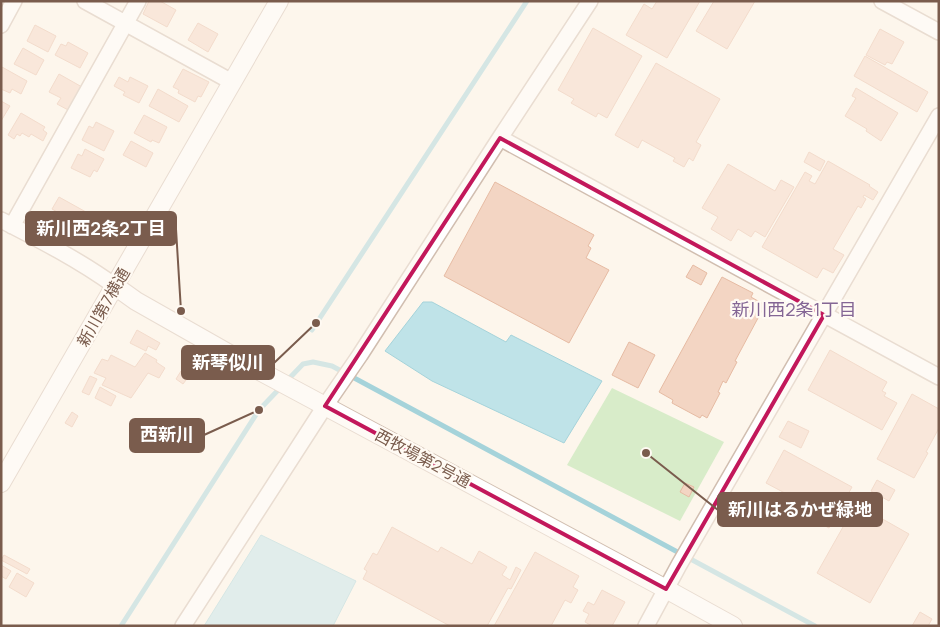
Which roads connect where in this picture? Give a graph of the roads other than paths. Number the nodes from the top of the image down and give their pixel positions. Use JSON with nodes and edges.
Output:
{"nodes":[{"id":1,"x":14,"y":1,"type":"edge"},
{"id":2,"x":85,"y":1,"type":"edge"},
{"id":3,"x":138,"y":1,"type":"edge"},
{"id":4,"x":279,"y":1,"type":"edge"},
{"id":5,"x":590,"y":1,"type":"edge"},
{"id":6,"x":882,"y":1,"type":"edge"},
{"id":7,"x":125,"y":24,"type":"junction"},
{"id":8,"x":1,"y":25,"type":"edge"},
{"id":9,"x":939,"y":32,"type":"edge"},
{"id":10,"x":232,"y":82,"type":"junction"},
{"id":11,"x":939,"y":116,"type":"edge"},
{"id":12,"x":500,"y":138,"type":"junction"},
{"id":13,"x":7,"y":222,"type":"edge"},
{"id":14,"x":115,"y":286,"type":"junction"},
{"id":15,"x":824,"y":315,"type":"junction"},
{"id":16,"x":939,"y":377,"type":"edge"},
{"id":17,"x":325,"y":406,"type":"junction"},
{"id":18,"x":1,"y":483,"type":"edge"},
{"id":19,"x":666,"y":588,"type":"junction"},
{"id":20,"x":184,"y":626,"type":"edge"},
{"id":21,"x":646,"y":626,"type":"edge"},
{"id":22,"x":733,"y":626,"type":"edge"}],
"edges":[{"from":1,"to":8,"type":"street"},
{"from":2,"to":7,"type":"street"},
{"from":3,"to":7,"type":"street"},
{"from":4,"to":10,"type":"street","name":"新川第7横通"},
{"from":5,"to":12,"type":"street"},
{"from":6,"to":9,"type":"street"},
{"from":7,"to":10,"type":"street"},
{"from":7,"to":13,"type":"street"},
{"from":10,"to":14,"type":"street","name":"新川第7横通"},
{"from":11,"to":15,"type":"street"},
{"from":12,"to":15,"type":"street"},
{"from":12,"to":17,"type":"street"},
{"from":13,"to":14,"type":"street"},
{"from":14,"to":17,"type":"street","name":"西牧場第2号通"},
{"from":14,"to":18,"type":"street","name":"新川第7横通"},
{"from":15,"to":16,"type":"street"},
{"from":15,"to":19,"type":"street"},
{"from":17,"to":19,"type":"street","name":"西牧場第2号通"},
{"from":17,"to":20,"type":"street"},
{"from":19,"to":21,"type":"street"},
{"from":19,"to":22,"type":"street","name":"西牧場第2号通"}]}
